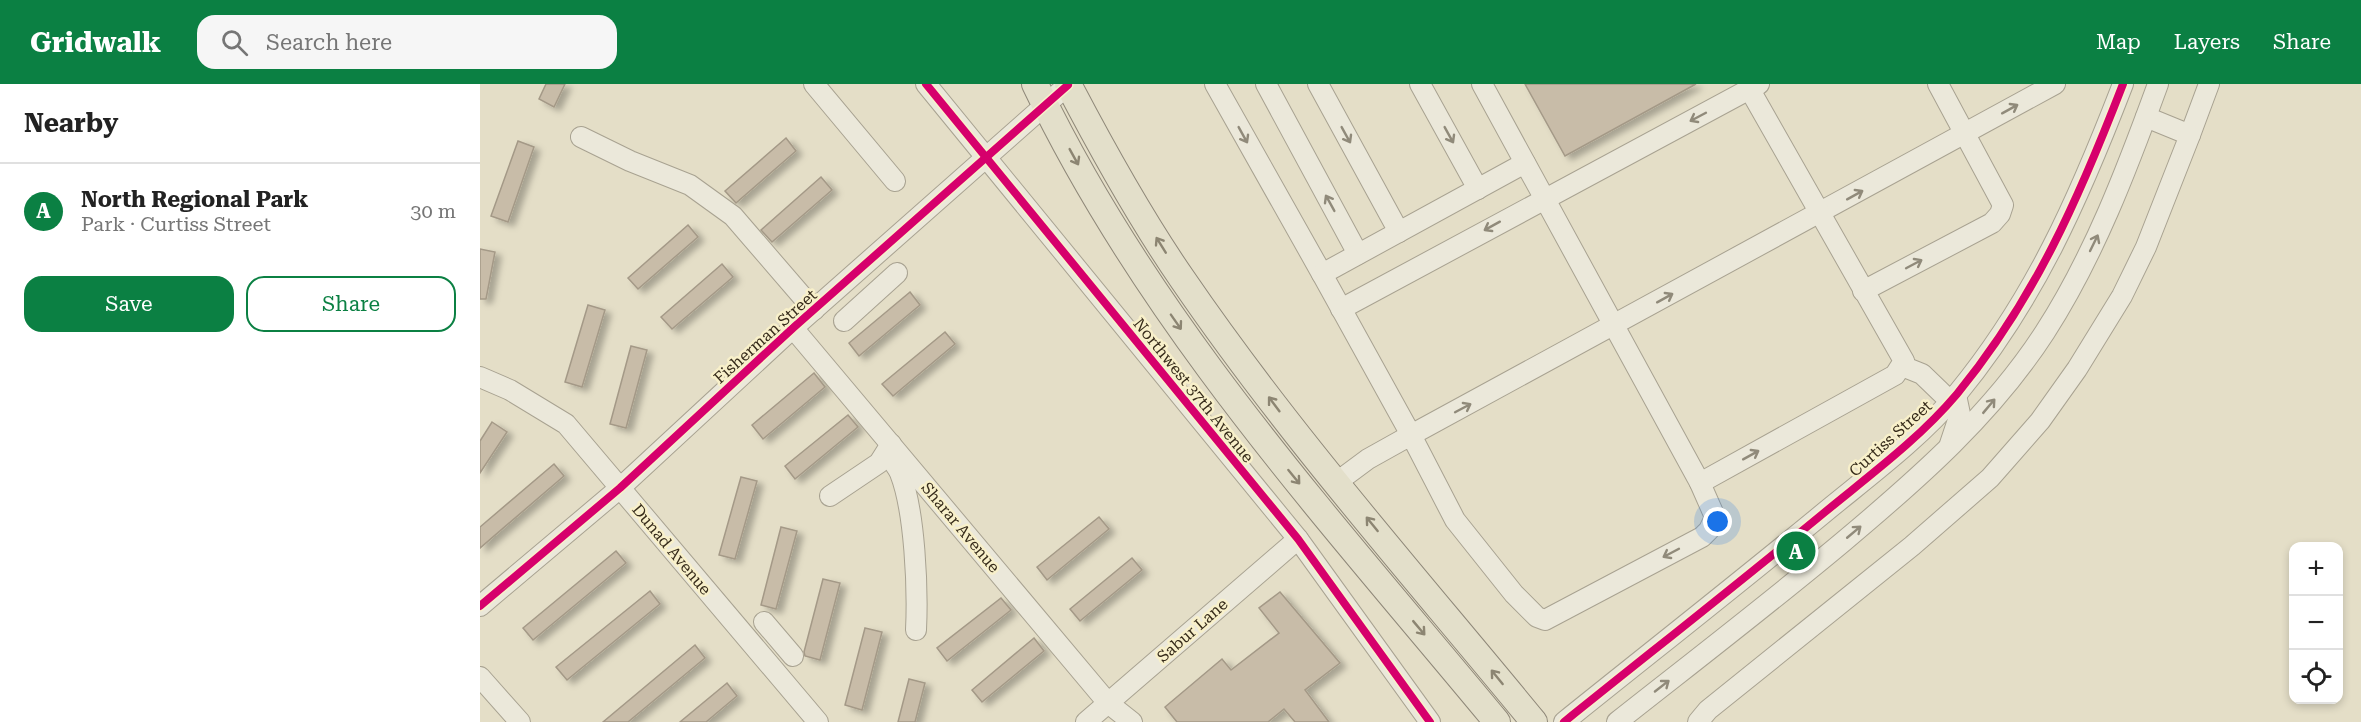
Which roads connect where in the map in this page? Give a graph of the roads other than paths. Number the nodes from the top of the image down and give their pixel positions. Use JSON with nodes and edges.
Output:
{"nodes":[{"id":1,"x":814,"y":84,"type":"edge"},
{"id":2,"x":927,"y":84,"type":"edge"},
{"id":3,"x":1068,"y":84,"type":"edge"},
{"id":4,"x":1215,"y":84,"type":"edge"},
{"id":5,"x":1266,"y":84,"type":"edge"},
{"id":6,"x":1318,"y":84,"type":"edge"},
{"id":7,"x":1420,"y":84,"type":"edge"},
{"id":8,"x":1482,"y":84,"type":"edge"},
{"id":9,"x":1938,"y":84,"type":"edge"},
{"id":10,"x":2055,"y":84,"type":"edge"},
{"id":11,"x":2123,"y":84,"type":"edge"},
{"id":12,"x":2158,"y":84,"type":"edge"},
{"id":13,"x":2209,"y":84,"type":"edge"},
{"id":14,"x":1755,"y":87,"type":"edge"},
{"id":15,"x":1041,"y":95,"type":"edge"},
{"id":16,"x":2146,"y":117,"type":"junction"},
{"id":17,"x":1965,"y":134,"type":"junction"},
{"id":18,"x":2190,"y":135,"type":"junction"},
{"id":19,"x":581,"y":137,"type":"dead end"},
{"id":20,"x":988,"y":158,"type":"junction"},
{"id":21,"x":1525,"y":164,"type":"junction"},
{"id":22,"x":895,"y":181,"type":"dead end"},
{"id":23,"x":1478,"y":189,"type":"junction"},
{"id":24,"x":1543,"y":199,"type":"junction"},
{"id":25,"x":1820,"y":214,"type":"junction"},
{"id":26,"x":1399,"y":232,"type":"junction"},
{"id":27,"x":1358,"y":254,"type":"junction"},
{"id":28,"x":897,"y":273,"type":"dead end"},
{"id":29,"x":1322,"y":274,"type":"junction"},
{"id":30,"x":851,"y":277,"type":"junction"},
{"id":31,"x":1863,"y":291,"type":"junction"},
{"id":32,"x":869,"y":298,"type":"junction"},
{"id":33,"x":1341,"y":309,"type":"junction"},
{"id":34,"x":814,"y":310,"type":"junction"},
{"id":35,"x":844,"y":321,"type":"dead end"},
{"id":36,"x":1614,"y":326,"type":"junction"},
{"id":37,"x":793,"y":328,"type":"junction"},
{"id":38,"x":1902,"y":366,"type":"junction"},
{"id":39,"x":480,"y":377,"type":"edge"},
{"id":40,"x":1953,"y":398,"type":"junction"},
{"id":41,"x":1412,"y":435,"type":"junction"},
{"id":42,"x":889,"y":448,"type":"junction"},
{"id":43,"x":1948,"y":449,"type":"junction"},
{"id":44,"x":1337,"y":482,"type":"junction"},
{"id":45,"x":1700,"y":483,"type":"junction"},
{"id":46,"x":620,"y":488,"type":"junction"},
{"id":47,"x":830,"y":496,"type":"dead end"},
{"id":48,"x":1298,"y":539,"type":"junction"},
{"id":49,"x":480,"y":606,"type":"edge"},
{"id":50,"x":764,"y":622,"type":"dead end"},
{"id":51,"x":916,"y":630,"type":"dead end"},
{"id":52,"x":778,"y":638,"type":"junction"},
{"id":53,"x":760,"y":654,"type":"junction"},
{"id":54,"x":793,"y":656,"type":"dead end"},
{"id":55,"x":480,"y":677,"type":"edge"},
{"id":56,"x":1108,"y":702,"type":"junction"},
{"id":57,"x":520,"y":722,"type":"edge"},
{"id":58,"x":818,"y":722,"type":"edge"},
{"id":59,"x":1086,"y":722,"type":"edge"},
{"id":60,"x":1132,"y":722,"type":"edge"},
{"id":61,"x":1430,"y":722,"type":"edge"},
{"id":62,"x":1497,"y":722,"type":"edge"},
{"id":63,"x":1534,"y":722,"type":"edge"},
{"id":64,"x":1564,"y":722,"type":"edge"},
{"id":65,"x":1617,"y":722,"type":"edge"},
{"id":66,"x":1698,"y":722,"type":"edge"}],
"edges":[{"from":1,"to":22,"type":"street"},
{"from":2,"to":20,"type":"street","name":"Northwest 37th Avenue"},
{"from":3,"to":15,"type":"street","name":"Fisherman Street"},
{"from":44,"to":3,"type":"main road","one_way":true},
{"from":4,"to":29,"type":"street","one_way":true},
{"from":27,"to":5,"type":"street","one_way":true},
{"from":6,"to":26,"type":"street","one_way":true},
{"from":7,"to":23,"type":"street","one_way":true},
{"from":8,"to":21,"type":"street"},
{"from":9,"to":17,"type":"street"},
{"from":17,"to":10,"type":"street","one_way":true},
{"from":11,"to":40,"type":"street","name":"Curtiss Street"},
{"from":12,"to":16,"type":"street"},
{"from":13,"to":18,"type":"street"},
{"from":14,"to":24,"type":"street","one_way":true},
{"from":14,"to":25,"type":"street"},
{"from":15,"to":20,"type":"street","name":"Fisherman Street"},
{"from":15,"to":62,"type":"main road","one_way":true},
{"from":16,"to":18,"type":"street"},
{"from":43,"to":16,"type":"street","one_way":true},
{"from":25,"to":17,"type":"street","one_way":true},
{"from":31,"to":17,"type":"street","one_way":true},
{"from":18,"to":66,"type":"street"},
{"from":19,"to":34,"type":"street"},
{"from":20,"to":30,"type":"street","name":"Fisherman Street"},
{"from":20,"to":48,"type":"street","name":"Northwest 37th Avenue"},
{"from":21,"to":23,"type":"street"},
{"from":21,"to":24,"type":"street"},
{"from":23,"to":26,"type":"street"},
{"from":24,"to":33,"type":"street","one_way":true},
{"from":24,"to":36,"type":"street"},
{"from":25,"to":31,"type":"street"},
{"from":36,"to":25,"type":"street","one_way":true},
{"from":26,"to":27,"type":"street"},
{"from":27,"to":29,"type":"street"},
{"from":28,"to":32,"type":"street"},
{"from":29,"to":33,"type":"street"},
{"from":30,"to":32,"type":"street"},
{"from":30,"to":34,"type":"street","name":"Fisherman Street"},
{"from":31,"to":38,"type":"street"},
{"from":32,"to":35,"type":"street"},
{"from":33,"to":41,"type":"street"},
{"from":34,"to":37,"type":"street","name":"Fisherman Street"},
{"from":41,"to":36,"type":"street","one_way":true},
{"from":36,"to":45,"type":"street"},
{"from":37,"to":42,"type":"street","name":"Sharar Avenue"},
{"from":37,"to":46,"type":"street","name":"Fisherman Street"},
{"from":38,"to":40,"type":"street"},
{"from":45,"to":38,"type":"street","one_way":true},
{"from":39,"to":46,"type":"street","name":"Dunad Avenue"},
{"from":40,"to":43,"type":"street"},
{"from":40,"to":64,"type":"street","name":"Curtiss Street"},
{"from":41,"to":44,"type":"street"},
{"from":45,"to":41,"type":"street","one_way":true},
{"from":42,"to":47,"type":"street"},
{"from":42,"to":51,"type":"street"},
{"from":42,"to":56,"type":"street","name":"Sharar Avenue"},
{"from":65,"to":43,"type":"street","one_way":true},
{"from":63,"to":44,"type":"main road","one_way":true},
{"from":46,"to":49,"type":"street","name":"Fisherman Street"},
{"from":46,"to":53,"type":"street","name":"Dunad Avenue"},
{"from":48,"to":56,"type":"street","name":"Sabur Lane"},
{"from":48,"to":61,"type":"street","name":"Northwest 37th Avenue"},
{"from":50,"to":52,"type":"street"},
{"from":52,"to":53,"type":"street"},
{"from":52,"to":54,"type":"street"},
{"from":53,"to":58,"type":"street","name":"Dunad Avenue"},
{"from":55,"to":57,"type":"street"},
{"from":56,"to":59,"type":"street","name":"Sabur Lane"},
{"from":56,"to":60,"type":"street","name":"Sharar Avenue"}]}
